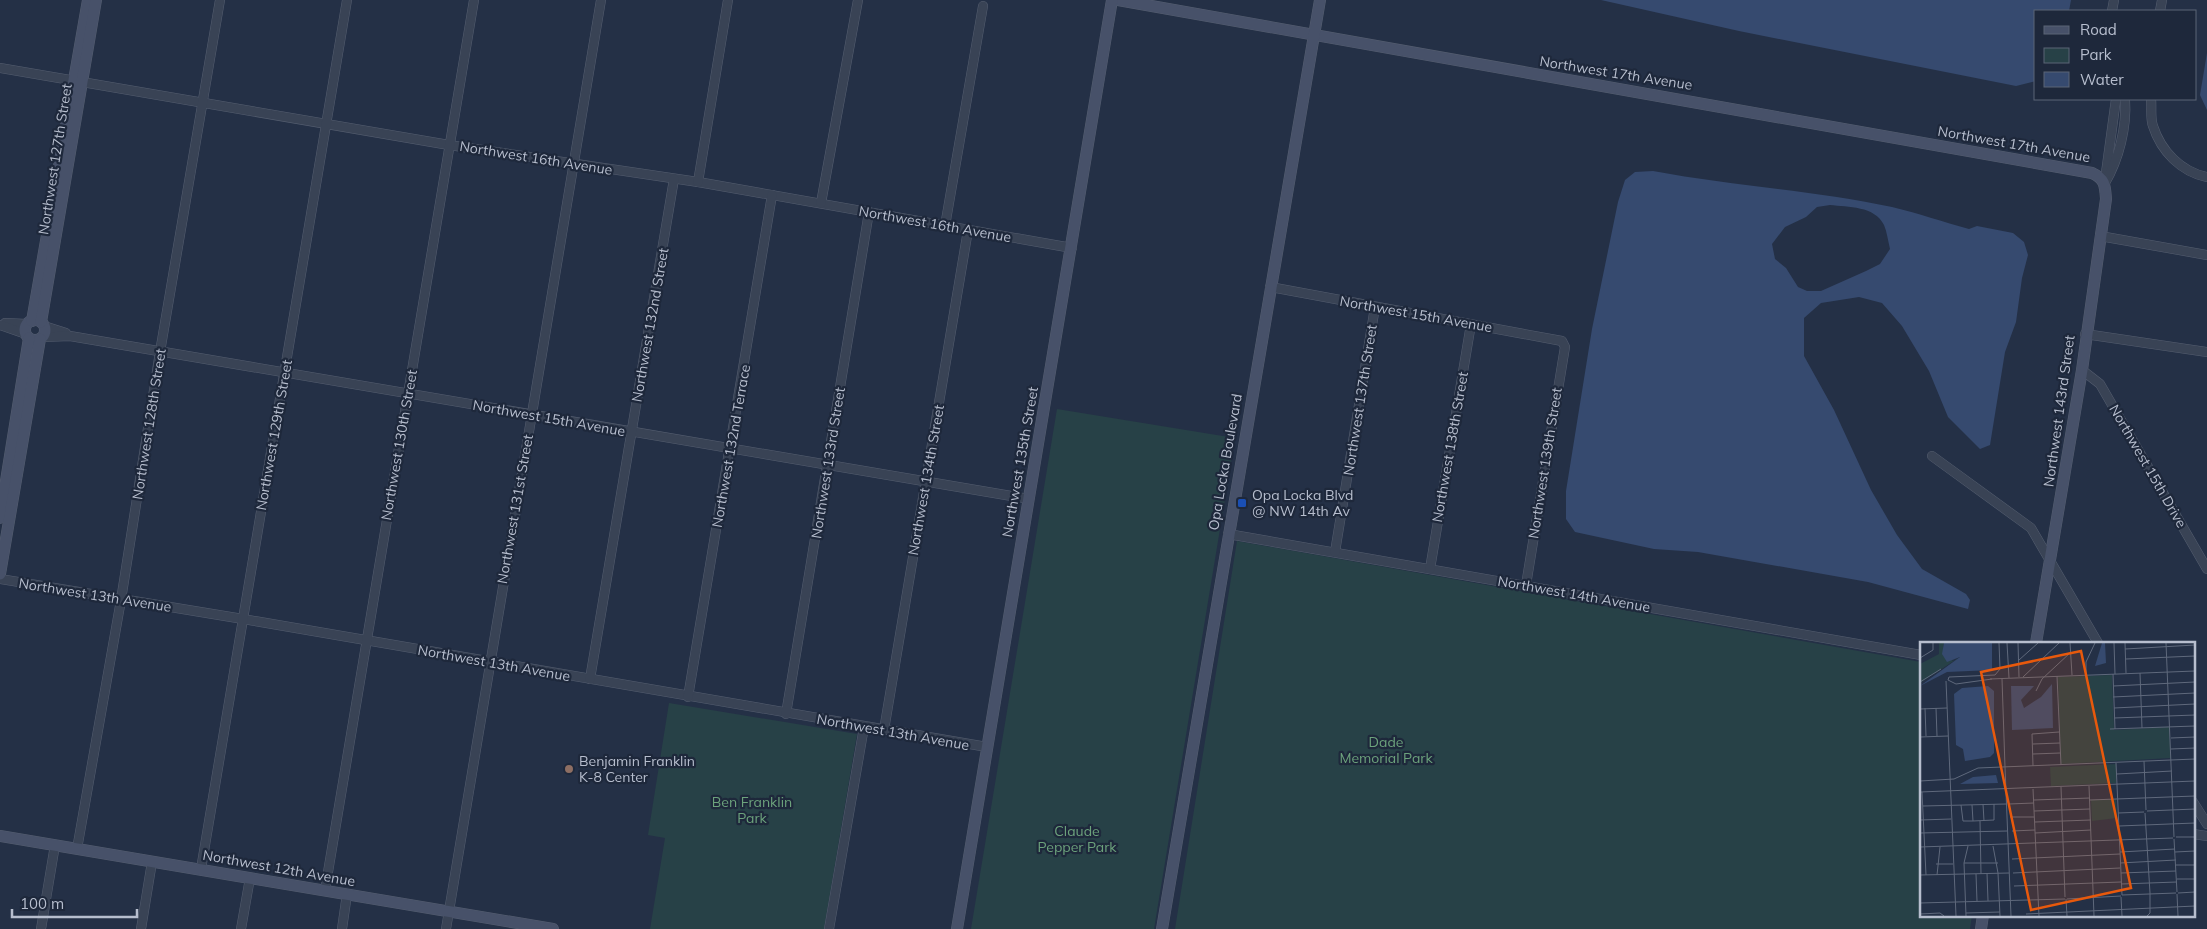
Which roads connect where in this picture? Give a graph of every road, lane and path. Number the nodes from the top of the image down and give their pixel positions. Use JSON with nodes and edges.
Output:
{"nodes":[{"id":1,"x":88,"y":0,"type":"edge"},
{"id":2,"x":96,"y":0,"type":"edge"},
{"id":3,"x":220,"y":0,"type":"edge"},
{"id":4,"x":347,"y":0,"type":"edge"},
{"id":5,"x":474,"y":0,"type":"edge"},
{"id":6,"x":601,"y":0,"type":"edge"},
{"id":7,"x":728,"y":0,"type":"edge"},
{"id":8,"x":858,"y":0,"type":"edge"},
{"id":9,"x":1112,"y":0,"type":"edge"},
{"id":10,"x":1118,"y":0,"type":"edge"},
{"id":11,"x":1320,"y":0,"type":"edge"},
{"id":12,"x":983,"y":6,"type":"dead end"},
{"id":13,"x":1314,"y":35,"type":"junction"},
{"id":14,"x":0,"y":68,"type":"edge"},
{"id":15,"x":78,"y":81,"type":"junction"},
{"id":16,"x":2116,"y":100,"type":"edge"},
{"id":17,"x":2125,"y":100,"type":"edge"},
{"id":18,"x":2151,"y":100,"type":"edge"},
{"id":19,"x":202,"y":104,"type":"junction"},
{"id":20,"x":325,"y":124,"type":"junction"},
{"id":21,"x":449,"y":145,"type":"junction"},
{"id":22,"x":573,"y":164,"type":"junction"},
{"id":23,"x":2207,"y":177,"type":"edge"},
{"id":24,"x":674,"y":179,"type":"junction"},
{"id":25,"x":698,"y":182,"type":"junction"},
{"id":26,"x":2105,"y":182,"type":"junction"},
{"id":27,"x":772,"y":195,"type":"junction"},
{"id":28,"x":821,"y":204,"type":"junction"},
{"id":29,"x":869,"y":212,"type":"junction"},
{"id":30,"x":945,"y":226,"type":"junction"},
{"id":31,"x":968,"y":230,"type":"junction"},
{"id":32,"x":2100,"y":236,"type":"junction"},
{"id":33,"x":1072,"y":248,"type":"junction"},
{"id":34,"x":2207,"y":255,"type":"edge"},
{"id":35,"x":1270,"y":288,"type":"junction"},
{"id":36,"x":1375,"y":307,"type":"junction"},
{"id":37,"x":0,"y":324,"type":"edge"},
{"id":38,"x":1471,"y":324,"type":"junction"},
{"id":39,"x":35,"y":330,"type":"junction"},
{"id":40,"x":2085,"y":334,"type":"junction"},
{"id":41,"x":1562,"y":341,"type":"joint"},
{"id":42,"x":160,"y":352,"type":"junction"},
{"id":43,"x":2207,"y":352,"type":"edge"},
{"id":44,"x":2082,"y":370,"type":"junction"},
{"id":45,"x":284,"y":372,"type":"junction"},
{"id":46,"x":408,"y":394,"type":"junction"},
{"id":47,"x":531,"y":415,"type":"junction"},
{"id":48,"x":632,"y":433,"type":"junction"},
{"id":49,"x":730,"y":449,"type":"junction"},
{"id":50,"x":1932,"y":456,"type":"dead end"},
{"id":51,"x":828,"y":464,"type":"junction"},
{"id":52,"x":926,"y":481,"type":"junction"},
{"id":53,"x":1029,"y":498,"type":"junction"},
{"id":54,"x":0,"y":518,"type":"edge"},
{"id":55,"x":1228,"y":534,"type":"junction"},
{"id":56,"x":1334,"y":552,"type":"junction"},
{"id":57,"x":2050,"y":564,"type":"junction"},
{"id":58,"x":1430,"y":569,"type":"junction"},
{"id":59,"x":2207,"y":569,"type":"edge"},
{"id":60,"x":0,"y":574,"type":"edge"},
{"id":61,"x":0,"y":579,"type":"edge"},
{"id":62,"x":1526,"y":585,"type":"junction"},
{"id":63,"x":121,"y":600,"type":"junction"},
{"id":64,"x":243,"y":619,"type":"junction"},
{"id":65,"x":366,"y":640,"type":"junction"},
{"id":66,"x":2036,"y":642,"type":"edge"},
{"id":67,"x":2097,"y":642,"type":"edge"},
{"id":68,"x":1920,"y":655,"type":"edge"},
{"id":69,"x":489,"y":663,"type":"junction"},
{"id":70,"x":590,"y":679,"type":"junction"},
{"id":71,"x":688,"y":697,"type":"junction"},
{"id":72,"x":786,"y":714,"type":"junction"},
{"id":73,"x":864,"y":727,"type":"junction"},
{"id":74,"x":884,"y":730,"type":"junction"},
{"id":75,"x":987,"y":748,"type":"junction"},
{"id":76,"x":2194,"y":804,"type":"edge"},
{"id":77,"x":2207,"y":824,"type":"edge"},
{"id":78,"x":2194,"y":834,"type":"edge"},
{"id":79,"x":0,"y":836,"type":"edge"},
{"id":80,"x":2207,"y":836,"type":"edge"},
{"id":81,"x":55,"y":845,"type":"junction"},
{"id":82,"x":77,"y":849,"type":"junction"},
{"id":83,"x":152,"y":862,"type":"junction"},
{"id":84,"x":201,"y":869,"type":"junction"},
{"id":85,"x":250,"y":878,"type":"junction"},
{"id":86,"x":325,"y":890,"type":"junction"},
{"id":87,"x":347,"y":894,"type":"junction"},
{"id":88,"x":449,"y":912,"type":"junction"},
{"id":89,"x":1984,"y":916,"type":"edge"},
{"id":90,"x":41,"y":929,"type":"edge"},
{"id":91,"x":141,"y":929,"type":"edge"},
{"id":92,"x":242,"y":929,"type":"edge"},
{"id":93,"x":342,"y":929,"type":"edge"},
{"id":94,"x":446,"y":929,"type":"edge"},
{"id":95,"x":553,"y":929,"type":"edge"},
{"id":96,"x":830,"y":929,"type":"edge"},
{"id":97,"x":957,"y":929,"type":"edge"},
{"id":98,"x":1162,"y":929,"type":"edge"},
{"id":99,"x":1981,"y":929,"type":"edge"}],
"edges":[{"from":1,"to":15,"type":"street","name":"Northwest 127th Street"},
{"from":2,"to":15,"type":"street","name":"Northwest 127th Street"},
{"from":3,"to":19,"type":"street","name":"Northwest 128th Street"},
{"from":4,"to":20,"type":"street","name":"Northwest 129th Street"},
{"from":5,"to":21,"type":"street","name":"Northwest 130th Street"},
{"from":6,"to":22,"type":"street","name":"Northwest 131st Street"},
{"from":7,"to":25,"type":"street"},
{"from":8,"to":28,"type":"street"},
{"from":9,"to":33,"type":"street","name":"Northwest 135th Street"},
{"from":10,"to":13,"type":"street","name":"Northwest 17th Avenue"},
{"from":11,"to":13,"type":"street","name":"Opa Locka Boulevard"},
{"from":12,"to":30,"type":"street"},
{"from":13,"to":26,"type":"street","name":"Northwest 17th Avenue"},
{"from":13,"to":35,"type":"street","name":"Opa Locka Boulevard"},
{"from":14,"to":15,"type":"street","name":"Northwest 16th Avenue"},
{"from":15,"to":19,"type":"street","name":"Northwest 16th Avenue"},
{"from":15,"to":39,"type":"street","name":"Northwest 127th Street"},
{"from":16,"to":26,"type":"street","name":"Northwest 143rd Street"},
{"from":17,"to":26,"type":"street","name":"Northwest 143rd Street"},
{"from":18,"to":23,"type":"street"},
{"from":19,"to":20,"type":"street","name":"Northwest 16th Avenue"},
{"from":19,"to":42,"type":"street","name":"Northwest 128th Street"},
{"from":20,"to":21,"type":"street","name":"Northwest 16th Avenue"},
{"from":20,"to":45,"type":"street","name":"Northwest 129th Street"},
{"from":21,"to":22,"type":"street","name":"Northwest 16th Avenue"},
{"from":21,"to":46,"type":"street","name":"Northwest 130th Street"},
{"from":22,"to":24,"type":"street","name":"Northwest 16th Avenue"},
{"from":22,"to":47,"type":"street","name":"Northwest 131st Street"},
{"from":24,"to":25,"type":"street","name":"Northwest 16th Avenue"},
{"from":24,"to":48,"type":"street","name":"Northwest 132nd Street"},
{"from":25,"to":27,"type":"street","name":"Northwest 16th Avenue"},
{"from":26,"to":32,"type":"street","name":"Northwest 143rd Street"},
{"from":27,"to":28,"type":"street","name":"Northwest 16th Avenue"},
{"from":27,"to":49,"type":"street","name":"Northwest 132nd Terrace"},
{"from":28,"to":29,"type":"street","name":"Northwest 16th Avenue"},
{"from":29,"to":30,"type":"street","name":"Northwest 16th Avenue"},
{"from":29,"to":51,"type":"street","name":"Northwest 133rd Street"},
{"from":30,"to":31,"type":"street","name":"Northwest 16th Avenue"},
{"from":31,"to":33,"type":"street","name":"Northwest 16th Avenue"},
{"from":31,"to":52,"type":"street","name":"Northwest 134th Street"},
{"from":32,"to":34,"type":"street"},
{"from":32,"to":40,"type":"street","name":"Northwest 143rd Street"},
{"from":33,"to":53,"type":"street","name":"Northwest 135th Street"},
{"from":35,"to":36,"type":"street","name":"Northwest 15th Avenue"},
{"from":35,"to":55,"type":"street","name":"Opa Locka Boulevard"},
{"from":36,"to":38,"type":"street","name":"Northwest 15th Avenue"},
{"from":36,"to":56,"type":"street","name":"Northwest 137th Street"},
{"from":37,"to":39,"type":"street","name":"Northwest 15th Avenue"},
{"from":38,"to":41,"type":"street","name":"Northwest 15th Avenue"},
{"from":38,"to":58,"type":"street","name":"Northwest 138th Street"},
{"from":39,"to":42,"type":"street","name":"Northwest 15th Avenue"},
{"from":39,"to":54,"type":"street","name":"Northwest 127th Street"},
{"from":39,"to":60,"type":"street","name":"Northwest 127th Street"},
{"from":40,"to":43,"type":"street"},
{"from":40,"to":44,"type":"street","name":"Northwest 143rd Street"},
{"from":41,"to":62,"type":"street","name":"Northwest 139th Street"},
{"from":42,"to":45,"type":"street","name":"Northwest 15th Avenue"},
{"from":42,"to":63,"type":"street","name":"Northwest 128th Street"},
{"from":44,"to":57,"type":"street","name":"Northwest 143rd Street"},
{"from":44,"to":59,"type":"street","name":"Northwest 15th Drive"},
{"from":45,"to":46,"type":"street","name":"Northwest 15th Avenue"},
{"from":45,"to":64,"type":"street","name":"Northwest 129th Street"},
{"from":46,"to":47,"type":"street","name":"Northwest 15th Avenue"},
{"from":46,"to":65,"type":"street","name":"Northwest 130th Street"},
{"from":47,"to":48,"type":"street","name":"Northwest 15th Avenue"},
{"from":47,"to":69,"type":"street","name":"Northwest 131st Street"},
{"from":48,"to":49,"type":"street","name":"Northwest 15th Avenue"},
{"from":48,"to":70,"type":"street","name":"Northwest 132nd Street"},
{"from":49,"to":51,"type":"street","name":"Northwest 15th Avenue"},
{"from":49,"to":71,"type":"street","name":"Northwest 132nd Terrace"},
{"from":50,"to":57,"type":"street"},
{"from":51,"to":52,"type":"street","name":"Northwest 15th Avenue"},
{"from":51,"to":72,"type":"street","name":"Northwest 133rd Street"},
{"from":52,"to":53,"type":"street","name":"Northwest 15th Avenue"},
{"from":52,"to":74,"type":"street","name":"Northwest 134th Street"},
{"from":53,"to":75,"type":"street","name":"Northwest 135th Street"},
{"from":55,"to":56,"type":"street","name":"Northwest 14th Avenue"},
{"from":55,"to":98,"type":"street","name":"Opa Locka Boulevard"},
{"from":56,"to":58,"type":"street","name":"Northwest 14th Avenue"},
{"from":57,"to":66,"type":"street","name":"Northwest 143rd Street"},
{"from":57,"to":67,"type":"street"},
{"from":58,"to":62,"type":"street","name":"Northwest 14th Avenue"},
{"from":61,"to":63,"type":"street","name":"Northwest 13th Avenue"},
{"from":62,"to":68,"type":"street","name":"Northwest 14th Avenue"},
{"from":63,"to":64,"type":"street","name":"Northwest 13th Avenue"},
{"from":63,"to":82,"type":"street","name":"Northwest 128th Street"},
{"from":64,"to":65,"type":"street","name":"Northwest 13th Avenue"},
{"from":64,"to":84,"type":"street","name":"Northwest 129th Street"},
{"from":65,"to":69,"type":"street","name":"Northwest 13th Avenue"},
{"from":65,"to":86,"type":"street","name":"Northwest 130th Street"},
{"from":69,"to":70,"type":"street","name":"Northwest 13th Avenue"},
{"from":69,"to":88,"type":"street","name":"Northwest 131st Street"},
{"from":70,"to":71,"type":"street","name":"Northwest 13th Avenue"},
{"from":71,"to":72,"type":"street","name":"Northwest 13th Avenue"},
{"from":72,"to":73,"type":"street","name":"Northwest 13th Avenue"},
{"from":73,"to":74,"type":"street","name":"Northwest 13th Avenue"},
{"from":73,"to":96,"type":"street"},
{"from":74,"to":75,"type":"street","name":"Northwest 13th Avenue"},
{"from":75,"to":97,"type":"street","name":"Northwest 135th Street"},
{"from":76,"to":77,"type":"street"},
{"from":78,"to":80,"type":"street"},
{"from":79,"to":81,"type":"street","name":"Northwest 12th Avenue"},
{"from":81,"to":82,"type":"street","name":"Northwest 12th Avenue"},
{"from":81,"to":90,"type":"street"},
{"from":82,"to":83,"type":"street","name":"Northwest 12th Avenue"},
{"from":83,"to":84,"type":"street","name":"Northwest 12th Avenue"},
{"from":83,"to":91,"type":"street"},
{"from":84,"to":85,"type":"street","name":"Northwest 12th Avenue"},
{"from":85,"to":86,"type":"street","name":"Northwest 12th Avenue"},
{"from":85,"to":92,"type":"street"},
{"from":86,"to":87,"type":"street","name":"Northwest 12th Avenue"},
{"from":87,"to":88,"type":"street","name":"Northwest 12th Avenue"},
{"from":87,"to":93,"type":"street"},
{"from":88,"to":94,"type":"street","name":"Northwest 131st Street"},
{"from":88,"to":95,"type":"street","name":"Northwest 12th Avenue"},
{"from":89,"to":99,"type":"street"}]}
